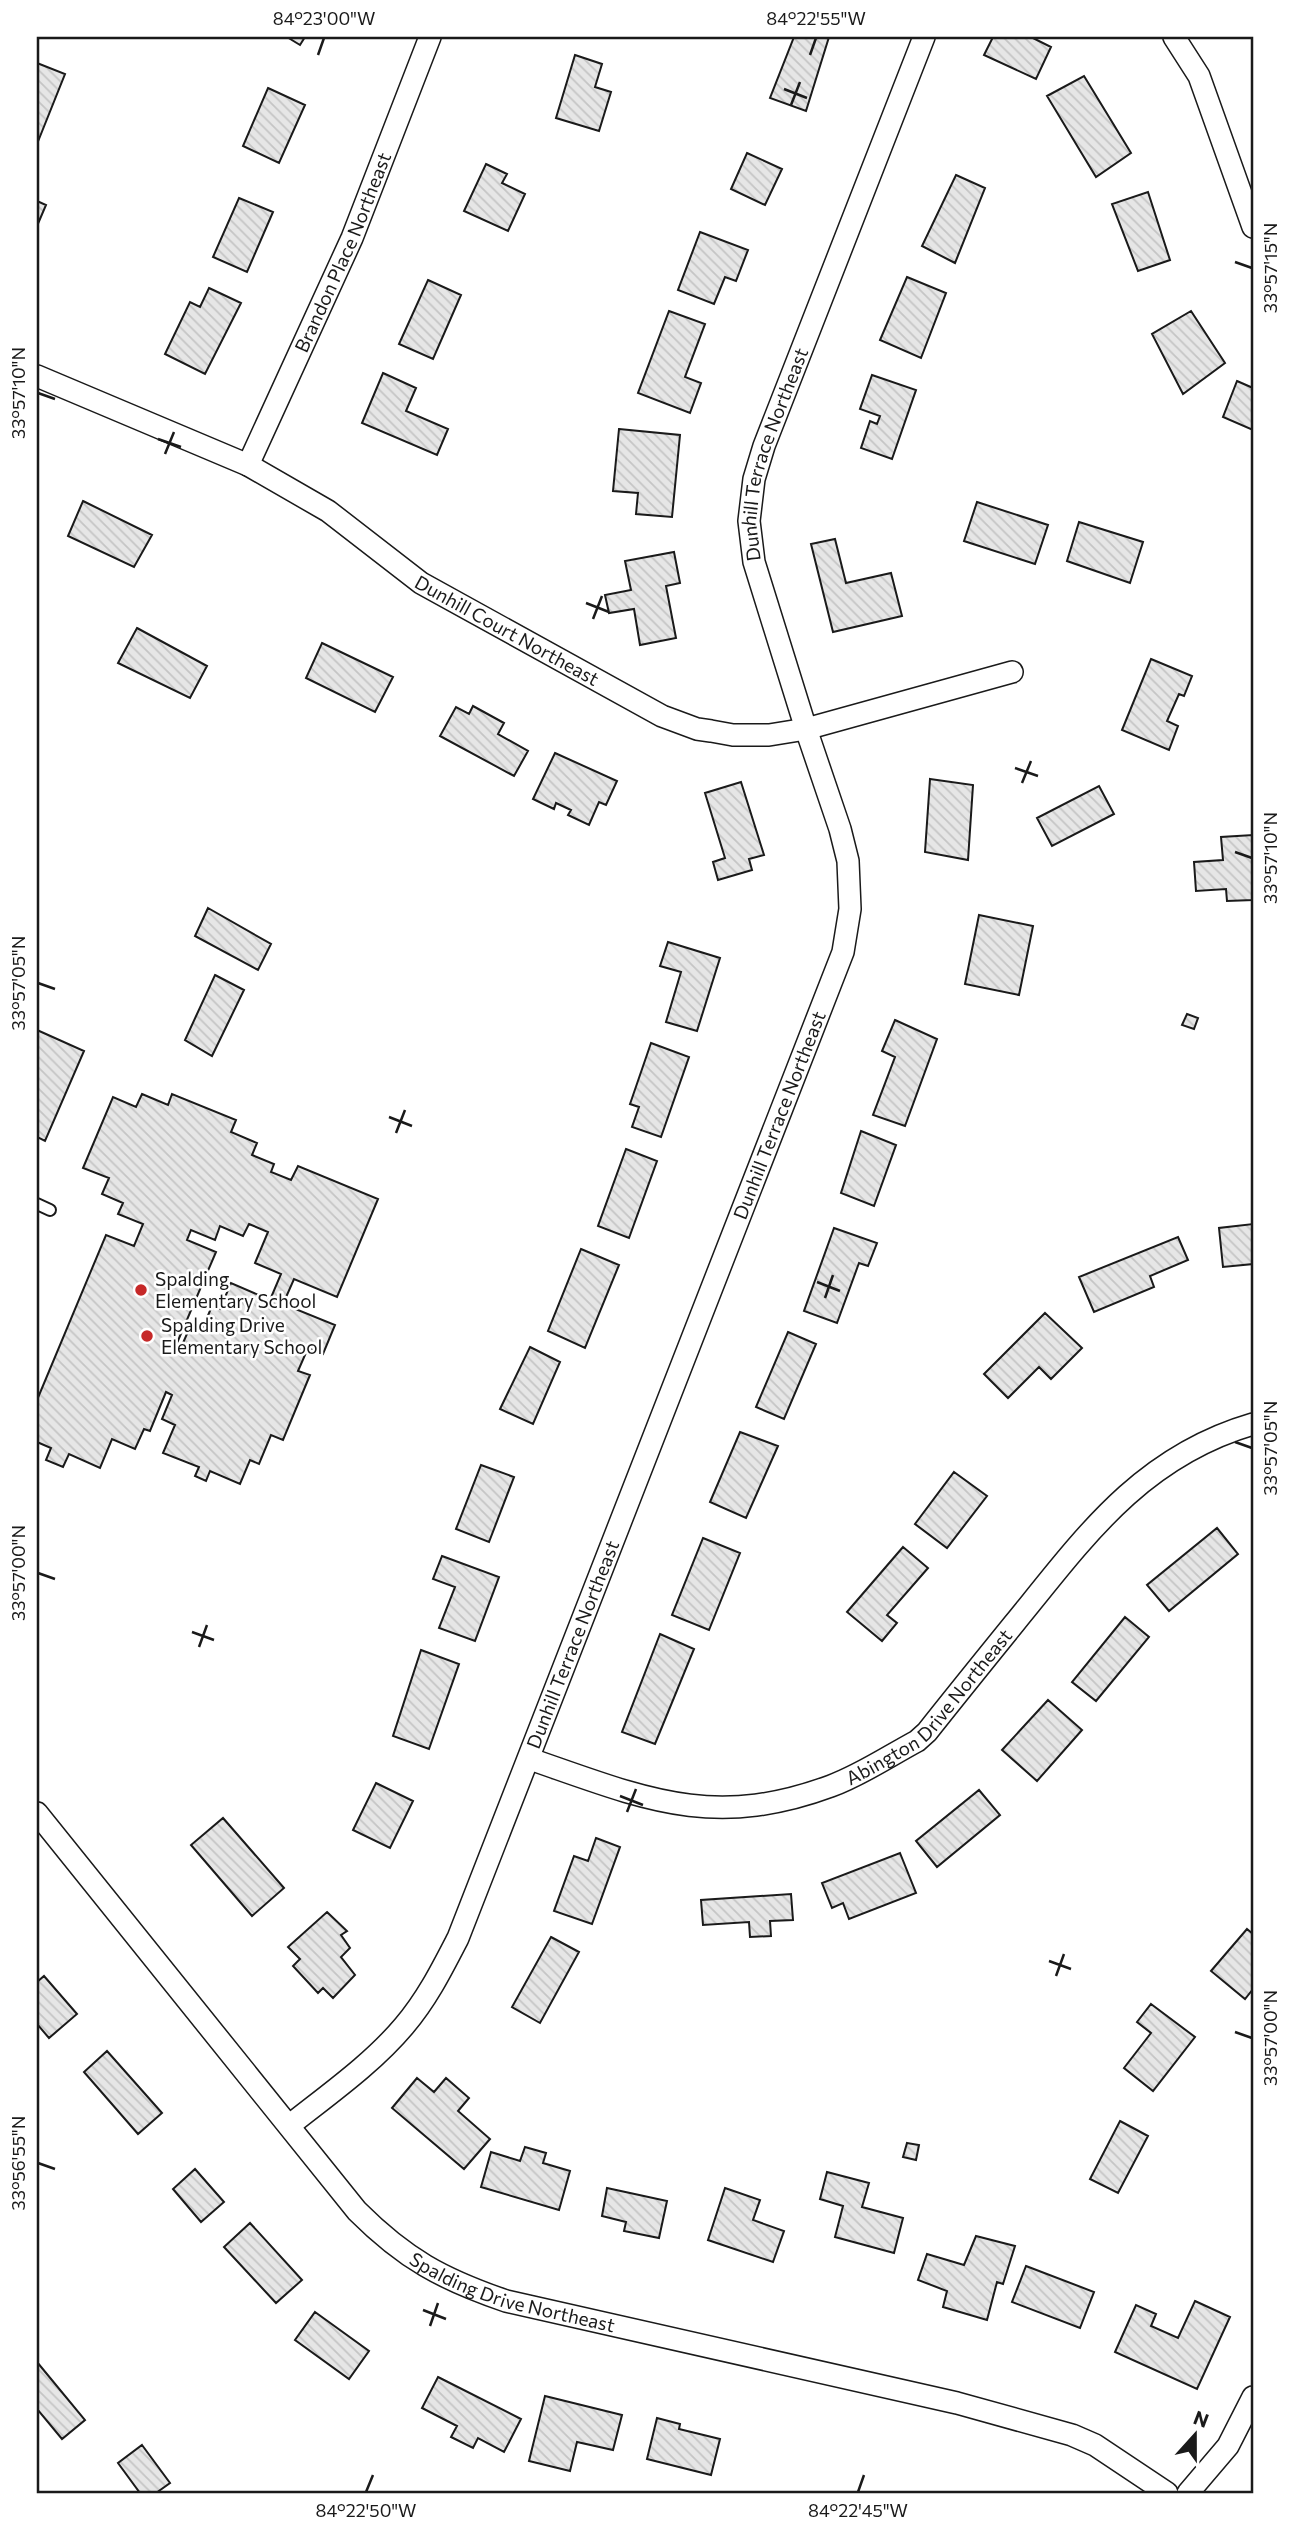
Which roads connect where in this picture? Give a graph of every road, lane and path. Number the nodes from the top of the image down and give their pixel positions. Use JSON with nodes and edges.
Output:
{"nodes":[{"id":1,"x":430,"y":37,"type":"edge"},
{"id":2,"x":925,"y":37,"type":"edge"},
{"id":3,"x":1174,"y":37,"type":"edge"},
{"id":4,"x":1253,"y":227,"type":"edge"},
{"id":5,"x":37,"y":376,"type":"edge"},
{"id":6,"x":248,"y":466,"type":"junction"},
{"id":7,"x":1012,"y":672,"type":"dead end"},
{"id":8,"x":806,"y":729,"type":"junction"},
{"id":9,"x":37,"y":1205,"type":"edge"},
{"id":10,"x":50,"y":1210,"type":"dead end"},
{"id":11,"x":1253,"y":1424,"type":"edge"},
{"id":12,"x":530,"y":1759,"type":"junction"},
{"id":13,"x":37,"y":1813,"type":"edge"},
{"id":14,"x":290,"y":2125,"type":"junction"},
{"id":15,"x":1253,"y":2397,"type":"edge"},
{"id":16,"x":1167,"y":2493,"type":"edge"},
{"id":17,"x":1188,"y":2493,"type":"edge"}],
"edges":[{"from":1,"to":6,"type":"street","name":"Brandon Place Northeast"},
{"from":2,"to":8,"type":"street","name":"Dunhill Terrace Northeast"},
{"from":3,"to":4,"type":"street"},
{"from":5,"to":6,"type":"street","name":"Dunhill Court Northeast"},
{"from":6,"to":8,"type":"street","name":"Dunhill Court Northeast"},
{"from":7,"to":8,"type":"street","name":"Dunhill Court Northeast"},
{"from":8,"to":12,"type":"street","name":"Dunhill Terrace Northeast"},
{"from":9,"to":10,"type":"lane"},
{"from":11,"to":12,"type":"street","name":"Abington Drive Northeast"},
{"from":12,"to":14,"type":"street","name":"Dunhill Terrace Northeast"},
{"from":13,"to":14,"type":"street","name":"Spalding Drive Northeast"},
{"from":14,"to":16,"type":"street","name":"Spalding Drive Northeast"},
{"from":15,"to":17,"type":"street"}]}
